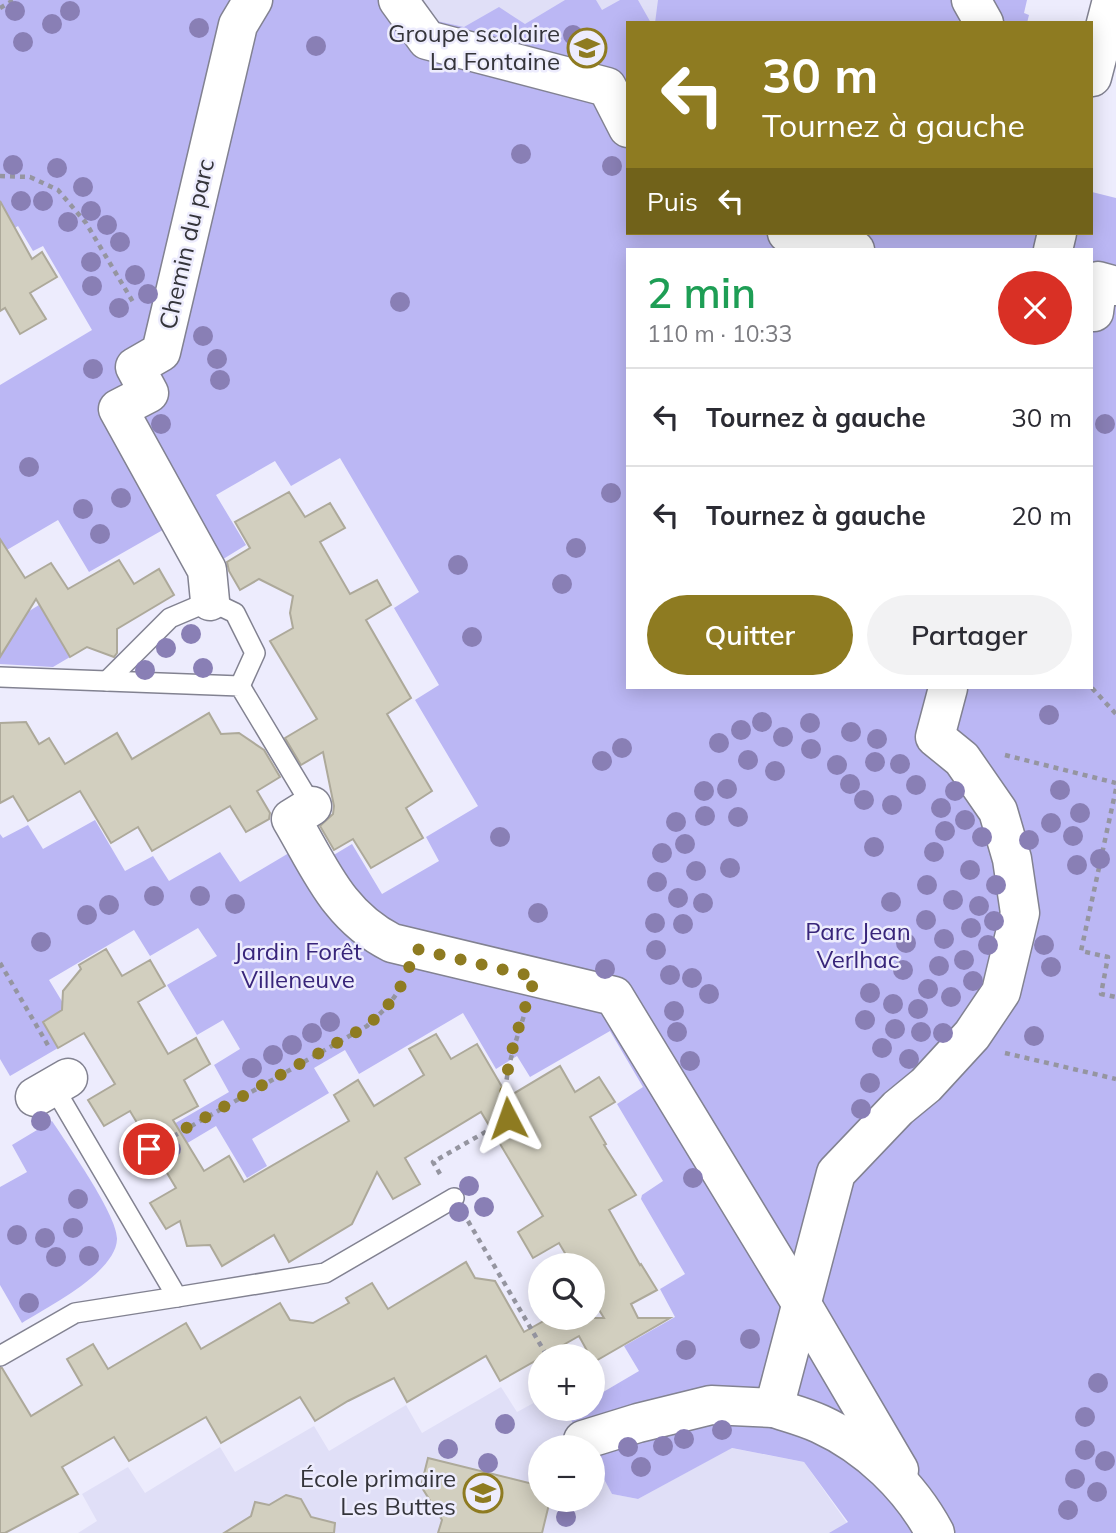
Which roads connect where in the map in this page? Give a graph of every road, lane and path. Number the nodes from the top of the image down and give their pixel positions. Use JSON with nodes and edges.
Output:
{"nodes":[{"id":1,"x":14,"y":0,"type":"edge"},
{"id":2,"x":253,"y":0,"type":"edge"},
{"id":3,"x":398,"y":0,"type":"edge"},
{"id":4,"x":971,"y":0,"type":"edge"},
{"id":5,"x":1112,"y":0,"type":"edge"},
{"id":6,"x":0,"y":8,"type":"edge"},
{"id":7,"x":983,"y":21,"type":"edge"},
{"id":8,"x":1093,"y":73,"type":"edge"},
{"id":9,"x":626,"y":124,"type":"edge"},
{"id":10,"x":0,"y":176,"type":"edge"},
{"id":11,"x":795,"y":235,"type":"edge"},
{"id":12,"x":847,"y":248,"type":"edge"},
{"id":13,"x":161,"y":352,"type":"junction"},
{"id":14,"x":210,"y":601,"type":"junction"},
{"id":15,"x":0,"y":677,"type":"edge"},
{"id":16,"x":107,"y":681,"type":"junction"},
{"id":17,"x":240,"y":686,"type":"junction"},
{"id":18,"x":948,"y":689,"type":"edge"},
{"id":19,"x":1092,"y":689,"type":"edge"},
{"id":20,"x":1116,"y":714,"type":"edge"},
{"id":21,"x":1000,"y":754,"type":"dead end"},
{"id":22,"x":1116,"y":783,"type":"edge"},
{"id":23,"x":1116,"y":789,"type":"edge"},
{"id":24,"x":312,"y":806,"type":"joint"},
{"id":25,"x":416,"y":949,"type":"junction"},
{"id":26,"x":0,"y":963,"type":"edge"},
{"id":27,"x":535,"y":977,"type":"junction"},
{"id":28,"x":1116,"y":997,"type":"edge"},
{"id":29,"x":944,"y":1066,"type":"junction"},
{"id":30,"x":1116,"y":1079,"type":"edge"},
{"id":31,"x":52,"y":1087,"type":"joint"},
{"id":32,"x":104,"y":1175,"type":"junction"},
{"id":33,"x":454,"y":1198,"type":"junction"},
{"id":34,"x":177,"y":1297,"type":"junction"},
{"id":35,"x":801,"y":1303,"type":"junction"},
{"id":36,"x":540,"y":1344,"type":"edge"},
{"id":37,"x":0,"y":1356,"type":"edge"},
{"id":38,"x":774,"y":1408,"type":"junction"},
{"id":39,"x":599,"y":1435,"type":"edge"},
{"id":40,"x":930,"y":1523,"type":"edge"}],
"edges":[{"from":1,"to":6,"type":"path"},
{"from":2,"to":13,"type":"street","name":"Chemin du parc"},
{"from":3,"to":9,"type":"street"},
{"from":4,"to":7,"type":"street"},
{"from":5,"to":8,"type":"street"},
{"from":10,"to":13,"type":"path"},
{"from":11,"to":12,"type":"street"},
{"from":13,"to":14,"type":"street","name":"Chemin du parc"},
{"from":14,"to":16,"type":"lane"},
{"from":14,"to":17,"type":"lane"},
{"from":15,"to":16,"type":"lane"},
{"from":16,"to":17,"type":"lane"},
{"from":17,"to":24,"type":"lane"},
{"from":18,"to":29,"type":"street"},
{"from":19,"to":20,"type":"path"},
{"from":21,"to":22,"type":"path"},
{"from":23,"to":28,"type":"path"},
{"from":24,"to":25,"type":"street"},
{"from":25,"to":27,"type":"street"},
{"from":25,"to":32,"type":"path"},
{"from":26,"to":31,"type":"path"},
{"from":27,"to":33,"type":"path"},
{"from":27,"to":35,"type":"street"},
{"from":29,"to":30,"type":"path"},
{"from":29,"to":35,"type":"street"},
{"from":31,"to":32,"type":"lane"},
{"from":32,"to":34,"type":"lane"},
{"from":33,"to":34,"type":"lane"},
{"from":33,"to":36,"type":"path"},
{"from":34,"to":37,"type":"lane"},
{"from":35,"to":38,"type":"street"},
{"from":35,"to":40,"type":"street"},
{"from":38,"to":39,"type":"street"},
{"from":38,"to":40,"type":"street"}]}
